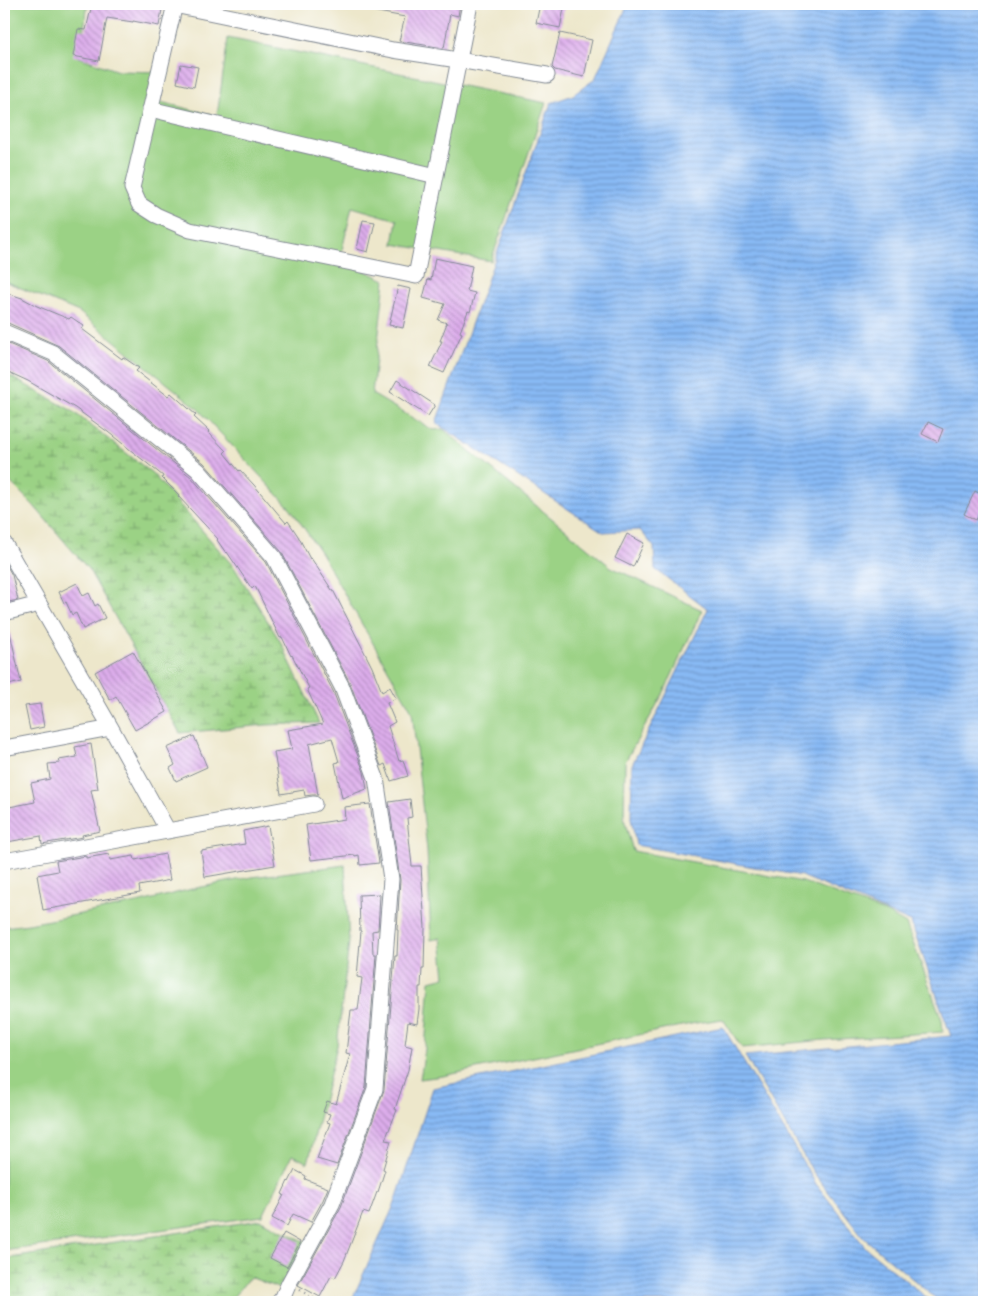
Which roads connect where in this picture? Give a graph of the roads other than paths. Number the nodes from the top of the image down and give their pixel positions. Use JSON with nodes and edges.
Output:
{"nodes":[{"id":1,"x":174,"y":4,"type":"edge"},
{"id":2,"x":470,"y":4,"type":"edge"},
{"id":3,"x":458,"y":60,"type":"junction"},
{"id":4,"x":547,"y":76,"type":"dead end"},
{"id":5,"x":150,"y":109,"type":"junction"},
{"id":6,"x":428,"y":174,"type":"dead end"},
{"id":7,"x":4,"y":332,"type":"edge"},
{"id":8,"x":4,"y":543,"type":"edge"},
{"id":9,"x":39,"y":604,"type":"junction"},
{"id":10,"x":4,"y":613,"type":"edge"},
{"id":11,"x":111,"y":728,"type":"junction"},
{"id":12,"x":4,"y":748,"type":"edge"},
{"id":13,"x":314,"y":804,"type":"dead end"},
{"id":14,"x":168,"y":831,"type":"junction"},
{"id":15,"x":4,"y":861,"type":"edge"},
{"id":16,"x":279,"y":1302,"type":"edge"}],
"edges":[{"from":1,"to":3,"type":"street"},
{"from":1,"to":5,"type":"street"},
{"from":2,"to":3,"type":"street"},
{"from":3,"to":4,"type":"street"},
{"from":3,"to":5,"type":"street"},
{"from":5,"to":6,"type":"street"},
{"from":7,"to":16,"type":"street"},
{"from":8,"to":9,"type":"street"},
{"from":9,"to":10,"type":"street"},
{"from":9,"to":11,"type":"street"},
{"from":11,"to":12,"type":"street"},
{"from":11,"to":14,"type":"street"},
{"from":13,"to":14,"type":"street"},
{"from":14,"to":15,"type":"street"}]}
